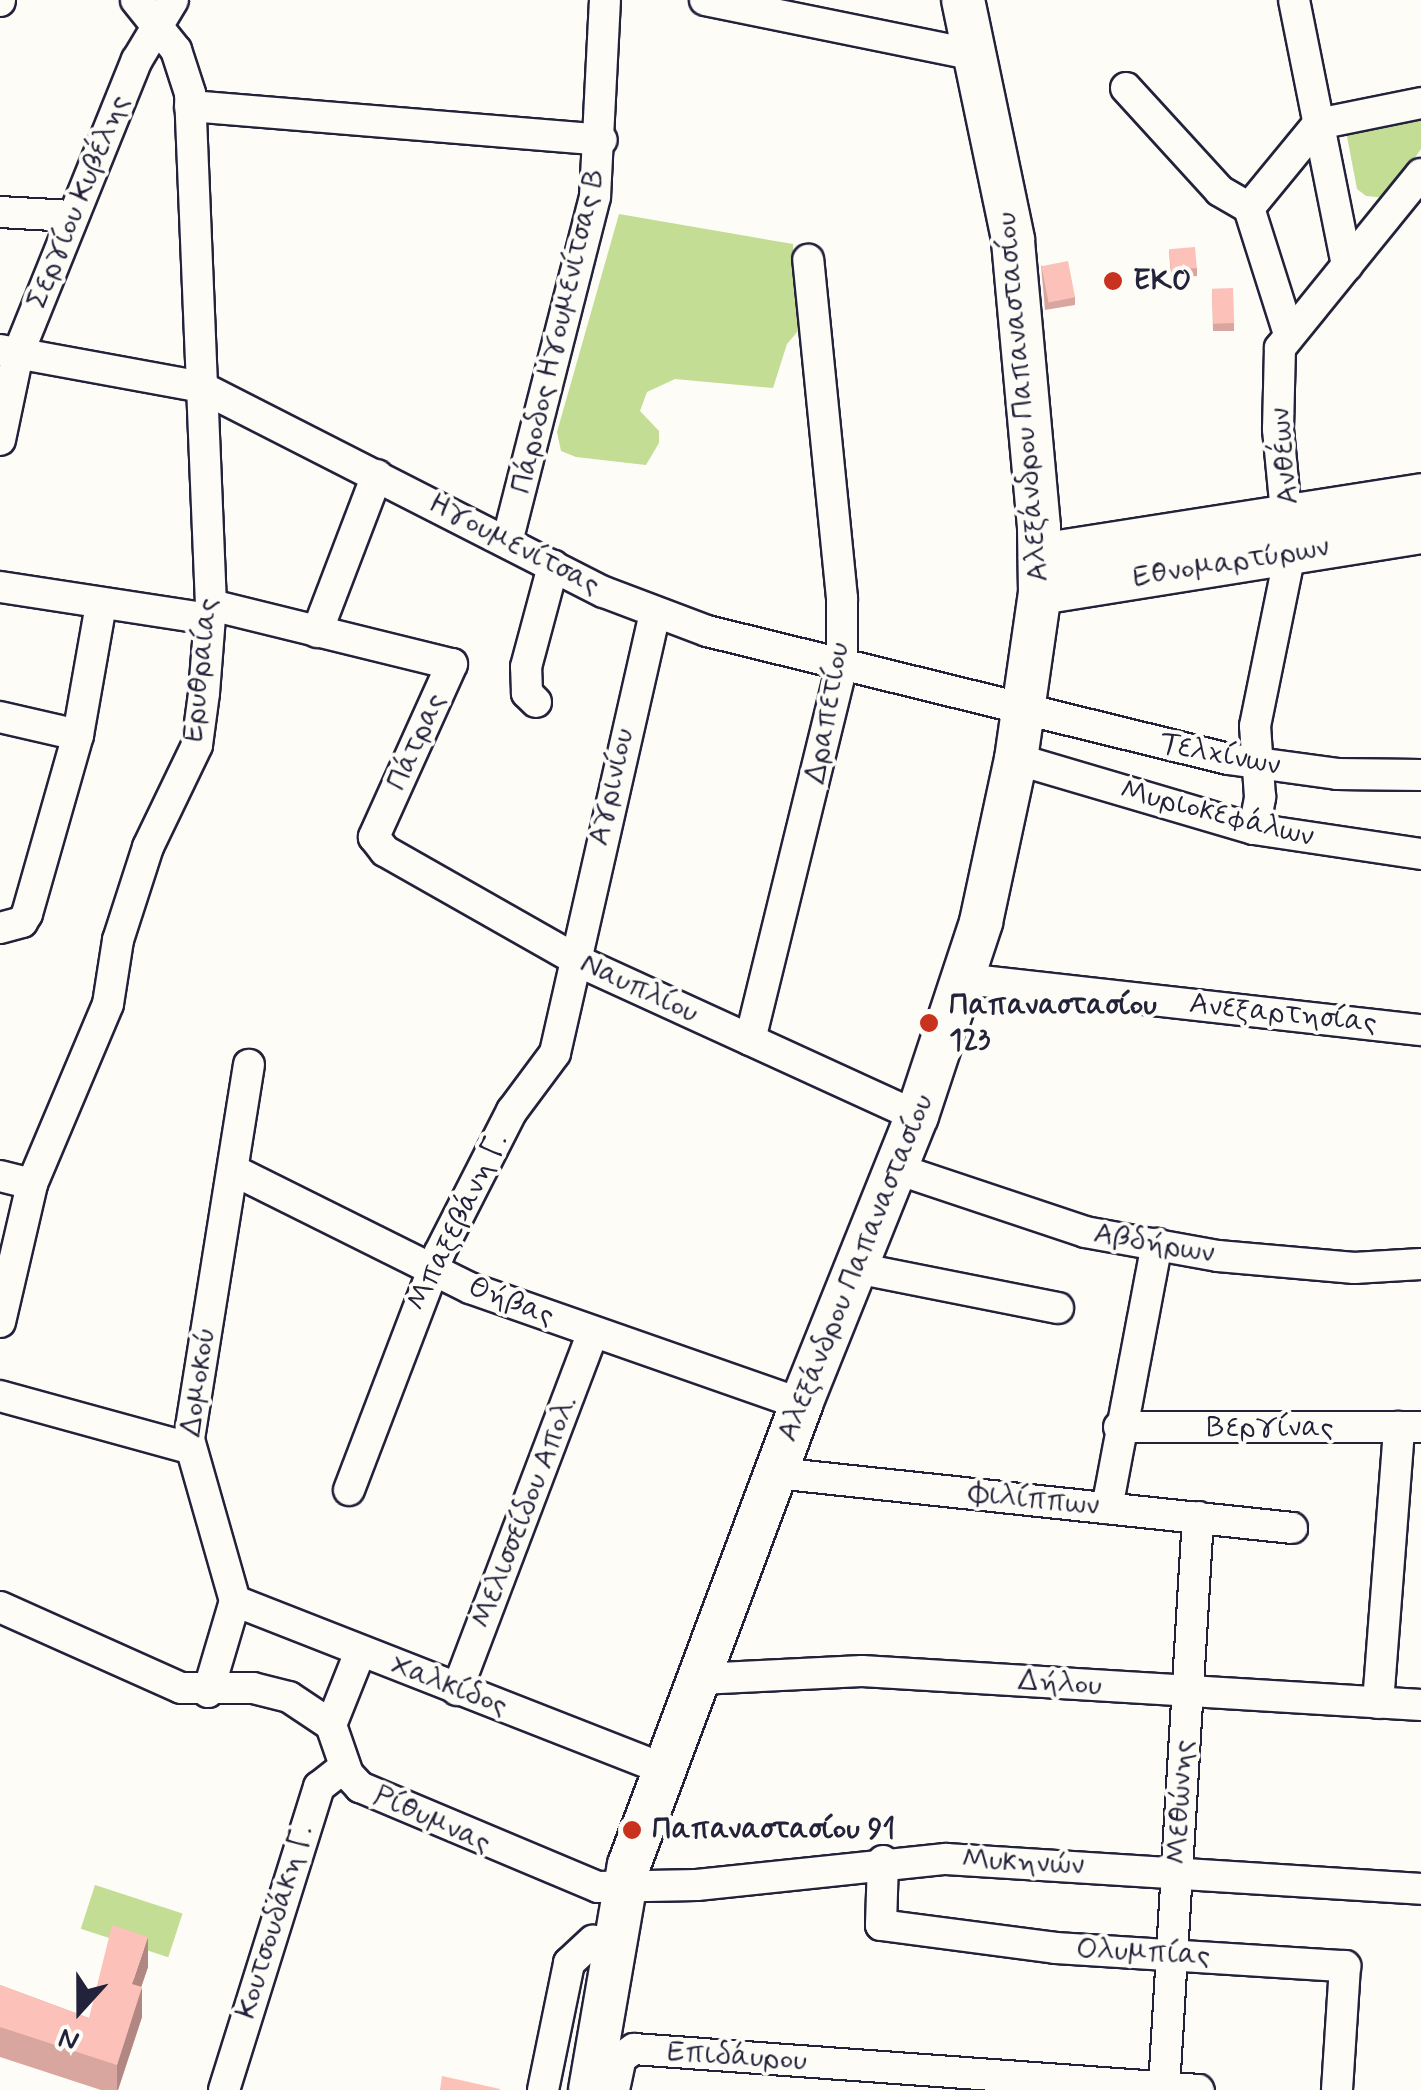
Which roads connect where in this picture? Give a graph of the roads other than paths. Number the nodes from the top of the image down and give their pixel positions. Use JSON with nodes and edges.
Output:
{"nodes":[{"id":1,"x":136,"y":0,"type":"edge"},
{"id":2,"x":173,"y":0,"type":"edge"},
{"id":3,"x":605,"y":0,"type":"edge"},
{"id":4,"x":705,"y":0,"type":"edge"},
{"id":5,"x":963,"y":0,"type":"edge"},
{"id":6,"x":1294,"y":0,"type":"edge"},
{"id":7,"x":157,"y":27,"type":"junction"},
{"id":8,"x":976,"y":55,"type":"junction"},
{"id":9,"x":1126,"y":88,"type":"dead end"},
{"id":10,"x":1421,"y":103,"type":"edge"},
{"id":11,"x":190,"y":106,"type":"junction"},
{"id":12,"x":1318,"y":124,"type":"junction"},
{"id":13,"x":602,"y":140,"type":"junction"},
{"id":14,"x":1421,"y":174,"type":"edge"},
{"id":15,"x":1411,"y":202,"type":"edge"},
{"id":16,"x":1250,"y":208,"type":"junction"},
{"id":17,"x":0,"y":212,"type":"edge"},
{"id":18,"x":72,"y":216,"type":"junction"},
{"id":19,"x":808,"y":260,"type":"dead end"},
{"id":20,"x":1348,"y":266,"type":"junction"},
{"id":21,"x":1288,"y":331,"type":"junction"},
{"id":22,"x":9,"y":352,"type":"edge"},
{"id":23,"x":201,"y":387,"type":"junction"},
{"id":24,"x":0,"y":440,"type":"edge"},
{"id":25,"x":377,"y":475,"type":"junction"},
{"id":26,"x":1421,"y":496,"type":"edge"},
{"id":27,"x":1421,"y":532,"type":"edge"},
{"id":28,"x":1290,"y":536,"type":"junction"},
{"id":29,"x":508,"y":542,"type":"junction"},
{"id":30,"x":553,"y":566,"type":"junction"},
{"id":31,"x":1040,"y":574,"type":"junction"},
{"id":32,"x":0,"y":587,"type":"edge"},
{"id":33,"x":101,"y":606,"type":"junction"},
{"id":34,"x":210,"y":612,"type":"junction"},
{"id":35,"x":655,"y":614,"type":"junction"},
{"id":36,"x":317,"y":632,"type":"junction"},
{"id":37,"x":842,"y":666,"type":"junction"},
{"id":38,"x":536,"y":702,"type":"dead end"},
{"id":39,"x":1023,"y":710,"type":"junction"},
{"id":40,"x":0,"y":717,"type":"edge"},
{"id":41,"x":78,"y":735,"type":"junction"},
{"id":42,"x":1016,"y":759,"type":"junction"},
{"id":43,"x":1257,"y":764,"type":"junction"},
{"id":44,"x":1421,"y":775,"type":"edge"},
{"id":45,"x":1254,"y":829,"type":"junction"},
{"id":46,"x":374,"y":837,"type":"joint"},
{"id":47,"x":1421,"y":854,"type":"edge"},
{"id":48,"x":0,"y":928,"type":"edge"},
{"id":49,"x":580,"y":962,"type":"junction"},
{"id":50,"x":966,"y":979,"type":"junction"},
{"id":51,"x":1421,"y":1030,"type":"edge"},
{"id":52,"x":750,"y":1040,"type":"junction"},
{"id":53,"x":249,"y":1065,"type":"dead end"},
{"id":54,"x":917,"y":1116,"type":"junction"},
{"id":55,"x":897,"y":1169,"type":"junction"},
{"id":56,"x":233,"y":1170,"type":"junction"},
{"id":57,"x":0,"y":1176,"type":"edge"},
{"id":58,"x":32,"y":1184,"type":"junction"},
{"id":59,"x":1157,"y":1244,"type":"junction"},
{"id":60,"x":1421,"y":1264,"type":"edge"},
{"id":61,"x":856,"y":1268,"type":"junction"},
{"id":62,"x":432,"y":1270,"type":"junction"},
{"id":63,"x":1058,"y":1308,"type":"dead end"},
{"id":64,"x":0,"y":1322,"type":"edge"},
{"id":65,"x":592,"y":1334,"type":"junction"},
{"id":66,"x":0,"y":1396,"type":"edge"},
{"id":67,"x":801,"y":1404,"type":"junction"},
{"id":68,"x":1119,"y":1427,"type":"junction"},
{"id":69,"x":1410,"y":1427,"type":"edge"},
{"id":70,"x":189,"y":1448,"type":"junction"},
{"id":71,"x":776,"y":1473,"type":"junction"},
{"id":72,"x":348,"y":1490,"type":"dead end"},
{"id":73,"x":1107,"y":1508,"type":"junction"},
{"id":74,"x":1198,"y":1517,"type":"junction"},
{"id":75,"x":1292,"y":1528,"type":"dead end"},
{"id":76,"x":235,"y":1601,"type":"junction"},
{"id":77,"x":0,"y":1607,"type":"edge"},
{"id":78,"x":360,"y":1652,"type":"junction"},
{"id":79,"x":700,"y":1679,"type":"junction"},
{"id":80,"x":457,"y":1690,"type":"junction"},
{"id":81,"x":208,"y":1692,"type":"junction"},
{"id":82,"x":1188,"y":1693,"type":"junction"},
{"id":83,"x":1378,"y":1702,"type":"junction"},
{"id":84,"x":1421,"y":1704,"type":"edge"},
{"id":85,"x":331,"y":1725,"type":"junction"},
{"id":86,"x":345,"y":1767,"type":"junction"},
{"id":87,"x":664,"y":1769,"type":"junction"},
{"id":88,"x":884,"y":1862,"type":"junction"},
{"id":89,"x":1177,"y":1872,"type":"junction"},
{"id":90,"x":622,"y":1882,"type":"junction"},
{"id":91,"x":1421,"y":1889,"type":"edge"},
{"id":92,"x":593,"y":1940,"type":"junction"},
{"id":93,"x":1173,"y":1954,"type":"junction"},
{"id":94,"x":592,"y":2013,"type":"junction"},
{"id":95,"x":1164,"y":2088,"type":"edge"},
{"id":96,"x":224,"y":2090,"type":"edge"},
{"id":97,"x":542,"y":2090,"type":"edge"},
{"id":98,"x":564,"y":2090,"type":"edge"},
{"id":99,"x":590,"y":2090,"type":"edge"},
{"id":100,"x":614,"y":2090,"type":"edge"},
{"id":101,"x":1199,"y":2090,"type":"edge"},
{"id":102,"x":1337,"y":2090,"type":"edge"}],
"edges":[{"from":1,"to":7,"type":"street","name":"Ερυθραίας"},
{"from":2,"to":7,"type":"street","name":"Σεργίου Κυβέλης"},
{"from":3,"to":13,"type":"street","name":"Πάροδος Ηγουμενίτσας Β"},
{"from":4,"to":8,"type":"street"},
{"from":5,"to":8,"type":"main road","name":"Αλεξάνδρου Παπαναστασίου"},
{"from":6,"to":12,"type":"street"},
{"from":7,"to":11,"type":"street","name":"Ερυθραίας"},
{"from":7,"to":18,"type":"street","name":"Σεργίου Κυβέλης"},
{"from":8,"to":31,"type":"main road","name":"Αλεξάνδρου Παπαναστασίου"},
{"from":9,"to":16,"type":"street"},
{"from":10,"to":12,"type":"street"},
{"from":11,"to":13,"type":"street"},
{"from":11,"to":23,"type":"street","name":"Ερυθραίας"},
{"from":12,"to":16,"type":"street"},
{"from":12,"to":20,"type":"street"},
{"from":13,"to":29,"type":"street","name":"Πάροδος Ηγουμενίτσας Β"},
{"from":14,"to":15,"type":"street"},
{"from":15,"to":20,"type":"street"},
{"from":16,"to":21,"type":"street"},
{"from":17,"to":18,"type":"street"},
{"from":18,"to":22,"type":"street","name":"Σεργίου Κυβέλης"},
{"from":19,"to":37,"type":"street","name":"Δραπετίου"},
{"from":20,"to":21,"type":"street"},
{"from":21,"to":28,"type":"street","name":"Ανθέων"},
{"from":22,"to":23,"type":"street","name":"Ηγουμενίτσας"},
{"from":22,"to":24,"type":"street","name":"Σεργίου Κυβέλης"},
{"from":23,"to":25,"type":"street","name":"Ηγουμενίτσας"},
{"from":23,"to":34,"type":"street","name":"Ερυθραίας"},
{"from":25,"to":29,"type":"street","name":"Ηγουμενίτσας"},
{"from":25,"to":36,"type":"street"},
{"from":26,"to":28,"type":"main road","name":"Εθνομαρτύρων"},
{"from":27,"to":28,"type":"main road","name":"Εθνομαρτύρων"},
{"from":28,"to":31,"type":"main road","name":"Εθνομαρτύρων"},
{"from":28,"to":43,"type":"street","name":"Ανθέων"},
{"from":29,"to":30,"type":"street","name":"Ηγουμενίτσας"},
{"from":30,"to":35,"type":"street","name":"Ηγουμενίτσας"},
{"from":30,"to":38,"type":"street"},
{"from":31,"to":39,"type":"main road","name":"Αλεξάνδρου Παπαναστασίου"},
{"from":32,"to":33,"type":"street","name":"Πάτρας"},
{"from":33,"to":34,"type":"street","name":"Πάτρας"},
{"from":33,"to":41,"type":"street"},
{"from":34,"to":36,"type":"street","name":"Πάτρας"},
{"from":34,"to":58,"type":"street","name":"Ερυθραίας"},
{"from":35,"to":37,"type":"street","name":"Ηγουμενίτσας"},
{"from":35,"to":49,"type":"street","name":"Αγρινίου"},
{"from":36,"to":46,"type":"street","name":"Πάτρας"},
{"from":37,"to":39,"type":"street","name":"Ηγουμενίτσας"},
{"from":37,"to":52,"type":"street","name":"Δραπετίου"},
{"from":39,"to":42,"type":"main road","name":"Αλεξάνδρου Παπαναστασίου"},
{"from":39,"to":43,"type":"street","name":"Τελχίνων"},
{"from":40,"to":41,"type":"street"},
{"from":41,"to":48,"type":"street"},
{"from":42,"to":45,"type":"street","name":"Μυριοκεφάλων"},
{"from":42,"to":50,"type":"main road","name":"Αλεξάνδρου Παπαναστασίου"},
{"from":43,"to":44,"type":"street","name":"Τελχίνων"},
{"from":43,"to":45,"type":"street","name":"Ανθέων"},
{"from":45,"to":47,"type":"street","name":"Μυριοκεφάλων"},
{"from":46,"to":49,"type":"street","name":"Ναυπλίου"},
{"from":49,"to":52,"type":"street","name":"Ναυπλίου"},
{"from":49,"to":62,"type":"street","name":"Μπαξεβάνη Γ."},
{"from":50,"to":51,"type":"street","name":"Ανεξαρτησίας"},
{"from":50,"to":54,"type":"main road","name":"Αλεξάνδρου Παπαναστασίου"},
{"from":52,"to":54,"type":"street","name":"Ναυπλίου"},
{"from":53,"to":56,"type":"street","name":"Δομοκού"},
{"from":54,"to":55,"type":"main road","name":"Αλεξάνδρου Παπαναστασίου"},
{"from":55,"to":59,"type":"street","name":"Αβδήρων"},
{"from":55,"to":61,"type":"main road","name":"Αλεξάνδρου Παπαναστασίου"},
{"from":56,"to":62,"type":"street","name":"Θήβας"},
{"from":56,"to":70,"type":"street","name":"Δομοκού"},
{"from":57,"to":58,"type":"street"},
{"from":58,"to":64,"type":"street","name":"Ερυθραίας"},
{"from":59,"to":60,"type":"street","name":"Αβδήρων"},
{"from":59,"to":68,"type":"street"},
{"from":61,"to":63,"type":"street"},
{"from":61,"to":67,"type":"main road","name":"Αλεξάνδρου Παπαναστασίου"},
{"from":62,"to":65,"type":"street","name":"Θήβας"},
{"from":62,"to":72,"type":"street","name":"Μπαξεβάνη Γ."},
{"from":65,"to":67,"type":"street","name":"Θήβας"},
{"from":65,"to":80,"type":"street","name":"Μελισσείδου Απολ."},
{"from":66,"to":70,"type":"street"},
{"from":67,"to":71,"type":"main road","name":"Αλεξάνδρου Παπαναστασίου"},
{"from":68,"to":69,"type":"street","name":"Βεργίνας"},
{"from":68,"to":73,"type":"street"},
{"from":69,"to":83,"type":"street"},
{"from":70,"to":76,"type":"street","name":"Δομοκού"},
{"from":71,"to":73,"type":"street","name":"Φιλίππων"},
{"from":71,"to":79,"type":"main road","name":"Αλεξάνδρου Παπαναστασίου"},
{"from":73,"to":74,"type":"street","name":"Φιλίππων"},
{"from":74,"to":75,"type":"street","name":"Φιλίππων"},
{"from":74,"to":82,"type":"street","name":"Μεθώνης"},
{"from":76,"to":78,"type":"street","name":"Χαλκίδος"},
{"from":76,"to":81,"type":"street"},
{"from":77,"to":81,"type":"street"},
{"from":78,"to":80,"type":"street","name":"Χαλκίδος"},
{"from":78,"to":85,"type":"street"},
{"from":79,"to":82,"type":"street","name":"Δήλου"},
{"from":79,"to":87,"type":"main road","name":"Αλεξάνδρου Παπαναστασίου"},
{"from":80,"to":87,"type":"street","name":"Χαλκίδος"},
{"from":81,"to":85,"type":"street"},
{"from":82,"to":83,"type":"street","name":"Δήλου"},
{"from":82,"to":89,"type":"street","name":"Μεθώνης"},
{"from":83,"to":84,"type":"street","name":"Δήλου"},
{"from":85,"to":86,"type":"street","name":"Ρίθυμνας"},
{"from":86,"to":90,"type":"street","name":"Ρίθυμνας"},
{"from":86,"to":96,"type":"street","name":"Κουτσουδάκη Γ."},
{"from":87,"to":90,"type":"main road","name":"Αλεξάνδρου Παπαναστασίου"},
{"from":88,"to":89,"type":"street","name":"Μυκηνών"},
{"from":88,"to":90,"type":"street","name":"Μυκηνών"},
{"from":88,"to":93,"type":"street","name":"Ολυμπίας"},
{"from":89,"to":91,"type":"street","name":"Μυκηνών"},
{"from":89,"to":93,"type":"street","name":"Μεθώνης"},
{"from":90,"to":92,"type":"main road","name":"Αλεξάνδρου Παπαναστασίου"},
{"from":90,"to":94,"type":"main road","name":"Αλεξάνδρου Παπαναστασίου"},
{"from":92,"to":94,"type":"main road","name":"Αλεξάνδρου Παπαναστασίου"},
{"from":92,"to":97,"type":"street","name":"Αλεξάνδρου Παπαναστασίου"},
{"from":93,"to":95,"type":"street","name":"Μεθώνης"},
{"from":93,"to":102,"type":"street","name":"Ολυμπίας"},
{"from":94,"to":98,"type":"main road","name":"Αλεξάνδρου Παπαναστασίου"},
{"from":94,"to":99,"type":"main road","name":"Αλεξάνδρου Παπαναστασίου"},
{"from":95,"to":100,"type":"street","name":"Επιδάυρου"},
{"from":95,"to":101,"type":"street","name":"Επιδάυρου"}]}
